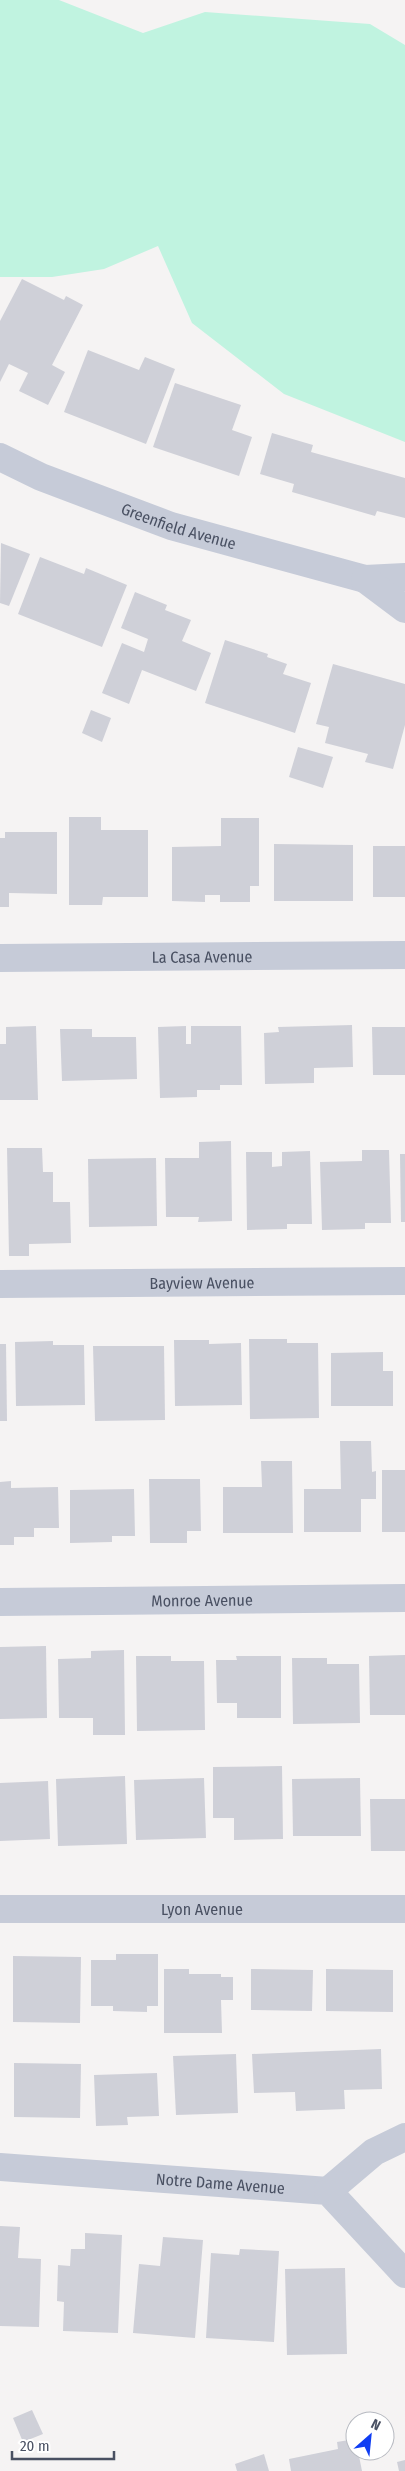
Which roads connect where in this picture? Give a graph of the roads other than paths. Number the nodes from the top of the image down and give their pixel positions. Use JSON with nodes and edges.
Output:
{"nodes":[{"id":1,"x":0,"y":458,"type":"edge"},
{"id":2,"x":405,"y":577,"type":"edge"},
{"id":3,"x":364,"y":579,"type":"junction"},
{"id":4,"x":405,"y":609,"type":"edge"},
{"id":5,"x":405,"y":955,"type":"edge"},
{"id":6,"x":0,"y":958,"type":"edge"},
{"id":7,"x":405,"y":1281,"type":"edge"},
{"id":8,"x":0,"y":1284,"type":"edge"},
{"id":9,"x":405,"y":1598,"type":"edge"},
{"id":10,"x":0,"y":1602,"type":"edge"},
{"id":11,"x":0,"y":1909,"type":"edge"},
{"id":12,"x":405,"y":1909,"type":"edge"},
{"id":13,"x":405,"y":2138,"type":"edge"},
{"id":14,"x":0,"y":2167,"type":"edge"},
{"id":15,"x":328,"y":2191,"type":"junction"},
{"id":16,"x":405,"y":2274,"type":"edge"}],
"edges":[{"from":1,"to":3,"type":"street","name":"Greenfield Avenue"},
{"from":2,"to":3,"type":"street","name":"Greenfield Avenue"},
{"from":3,"to":4,"type":"street","name":"Greenfield Avenue"},
{"from":5,"to":6,"type":"street","name":"La Casa Avenue"},
{"from":7,"to":8,"type":"street","name":"Bayview Avenue"},
{"from":9,"to":10,"type":"street","name":"Monroe Avenue"},
{"from":11,"to":12,"type":"street","name":"Lyon Avenue"},
{"from":13,"to":15,"type":"street"},
{"from":14,"to":15,"type":"street","name":"Notre Dame Avenue"},
{"from":15,"to":16,"type":"street"}]}
